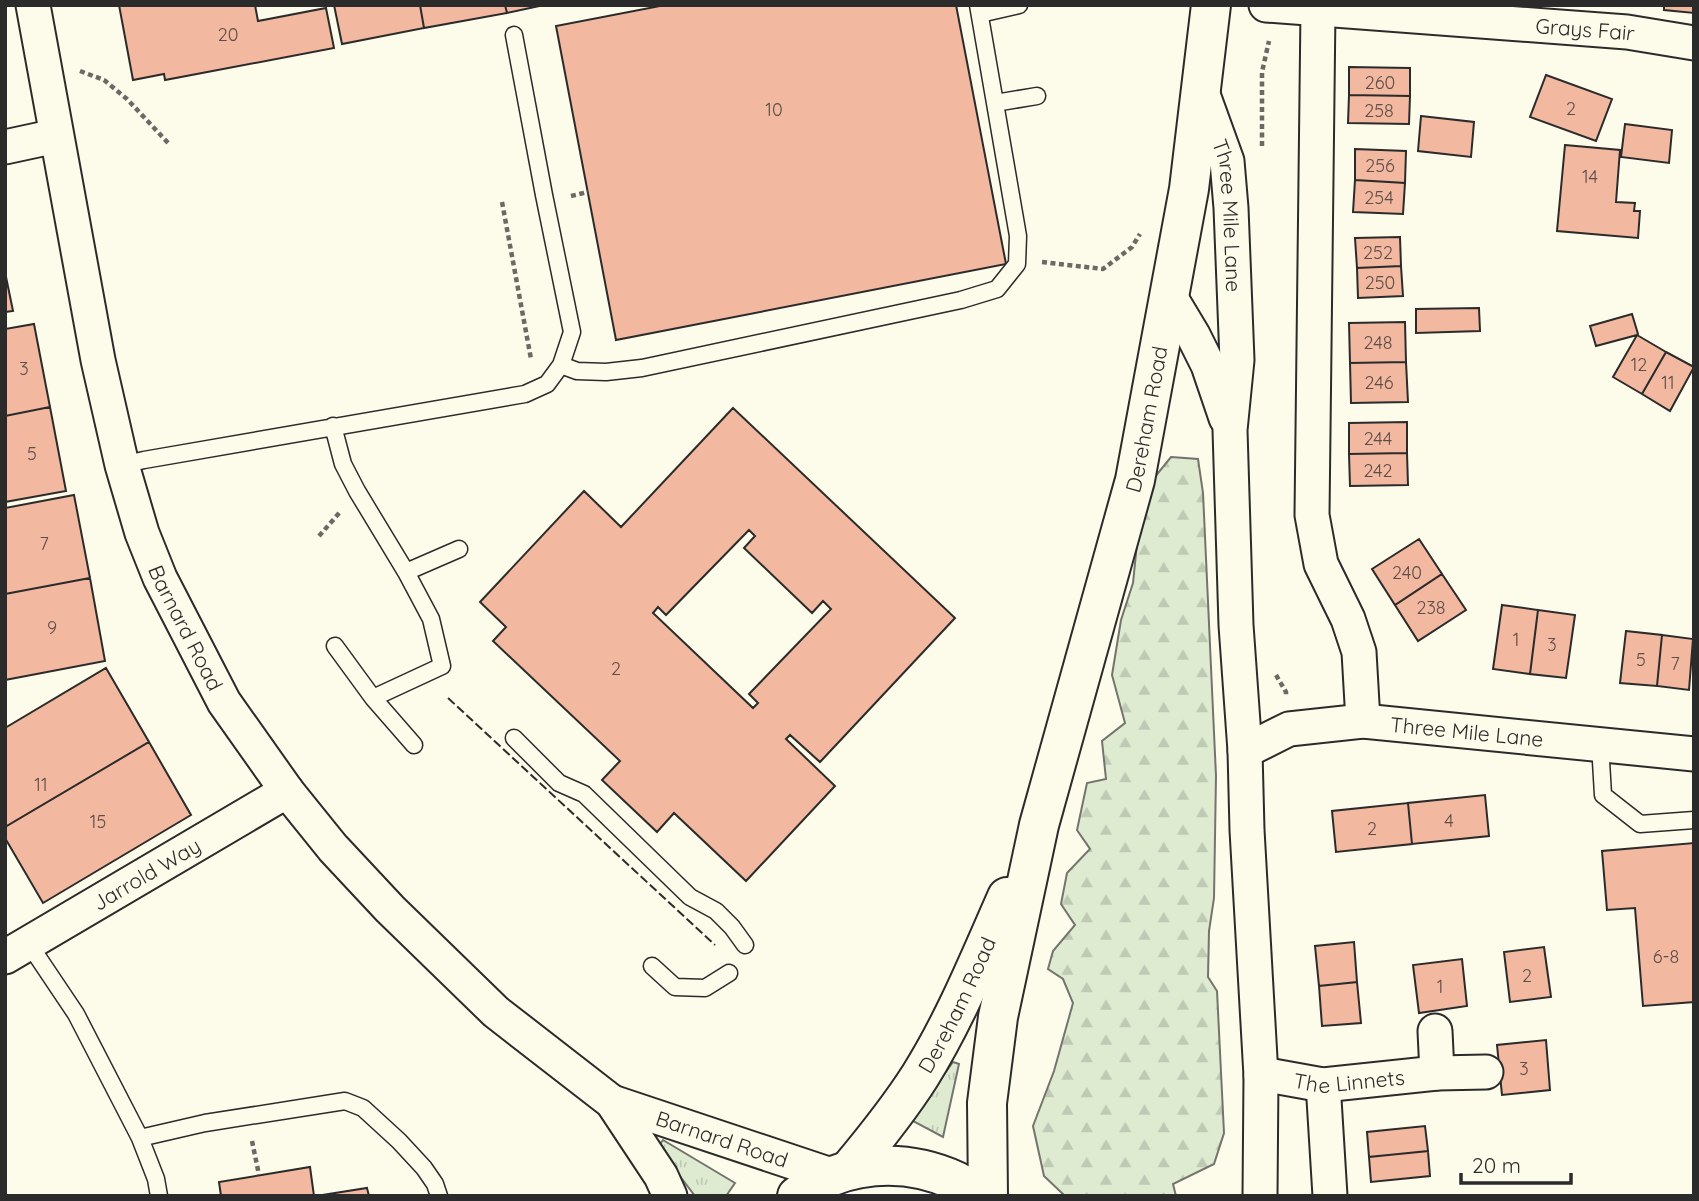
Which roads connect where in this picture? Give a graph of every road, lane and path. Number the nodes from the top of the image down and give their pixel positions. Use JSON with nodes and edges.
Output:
{"nodes":[{"id":1,"x":33,"y":5,"type":"edge"},
{"id":2,"x":1019,"y":5,"type":"edge"},
{"id":3,"x":1211,"y":5,"type":"edge"},
{"id":4,"x":1266,"y":5,"type":"edge"},
{"id":5,"x":979,"y":10,"type":"edge"},
{"id":6,"x":1318,"y":10,"type":"junction"},
{"id":7,"x":514,"y":35,"type":"dead end"},
{"id":8,"x":1694,"y":43,"type":"edge"},
{"id":9,"x":44,"y":67,"type":"junction"},
{"id":10,"x":1201,"y":89,"type":"junction"},
{"id":11,"x":1037,"y":96,"type":"dead end"},
{"id":12,"x":995,"y":103,"type":"junction"},
{"id":13,"x":57,"y":136,"type":"junction"},
{"id":14,"x":170,"y":145,"type":"dead end"},
{"id":15,"x":5,"y":147,"type":"edge"},
{"id":16,"x":588,"y":192,"type":"dead end"},
{"id":17,"x":569,"y":197,"type":"dead end"},
{"id":18,"x":502,"y":202,"type":"dead end"},
{"id":19,"x":1145,"y":225,"type":"dead end"},
{"id":20,"x":1017,"y":264,"type":"junction"},
{"id":21,"x":1169,"y":295,"type":"junction"},
{"id":22,"x":561,"y":365,"type":"junction"},
{"id":23,"x":537,"y":389,"type":"junction"},
{"id":24,"x":333,"y":426,"type":"junction"},
{"id":25,"x":1230,"y":430,"type":"junction"},
{"id":26,"x":122,"y":465,"type":"junction"},
{"id":27,"x":459,"y":549,"type":"dead end"},
{"id":28,"x":406,"y":572,"type":"junction"},
{"id":29,"x":335,"y":646,"type":"dead end"},
{"id":30,"x":373,"y":698,"type":"junction"},
{"id":31,"x":1363,"y":722,"type":"junction"},
{"id":32,"x":514,"y":738,"type":"dead end"},
{"id":33,"x":1600,"y":744,"type":"junction"},
{"id":34,"x":414,"y":746,"type":"dead end"},
{"id":35,"x":1245,"y":751,"type":"junction"},
{"id":36,"x":1694,"y":754,"type":"edge"},
{"id":37,"x":288,"y":791,"type":"junction"},
{"id":38,"x":1694,"y":820,"type":"edge"},
{"id":39,"x":1039,"y":825,"type":"junction"},
{"id":40,"x":745,"y":945,"type":"dead end"},
{"id":41,"x":17,"y":951,"type":"edge"},
{"id":42,"x":652,"y":965,"type":"dead end"},
{"id":43,"x":729,"y":973,"type":"dead end"},
{"id":44,"x":1435,"y":1031,"type":"dead end"},
{"id":45,"x":1486,"y":1072,"type":"dead end"},
{"id":46,"x":1437,"y":1073,"type":"junction"},
{"id":47,"x":1261,"y":1076,"type":"junction"},
{"id":48,"x":1324,"y":1100,"type":"dead end"},
{"id":49,"x":612,"y":1102,"type":"junction"},
{"id":50,"x":140,"y":1138,"type":"junction"},
{"id":51,"x":840,"y":1172,"type":"junction"},
{"id":52,"x":1255,"y":1189,"type":"edge"},
{"id":53,"x":159,"y":1196,"type":"edge"},
{"id":54,"x":439,"y":1196,"type":"edge"},
{"id":55,"x":670,"y":1196,"type":"edge"},
{"id":56,"x":797,"y":1196,"type":"edge"},
{"id":57,"x":978,"y":1196,"type":"edge"},
{"id":58,"x":988,"y":1196,"type":"edge"},
{"id":59,"x":1330,"y":1196,"type":"edge"}],
"edges":[{"from":1,"to":9,"type":"street","name":"Barnard Road"},
{"from":2,"to":5,"type":"lane"},
{"from":3,"to":10,"type":"highway","name":"Dereham Road"},
{"from":4,"to":6,"type":"street","name":"Grays Fair"},
{"from":5,"to":12,"type":"lane"},
{"from":6,"to":8,"type":"street","name":"Grays Fair"},
{"from":6,"to":31,"type":"street"},
{"from":7,"to":22,"type":"lane"},
{"from":9,"to":13,"type":"street","name":"Barnard Road"},
{"from":9,"to":14,"type":"path"},
{"from":10,"to":21,"type":"highway","name":"Dereham Road"},
{"from":10,"to":25,"type":"street","name":"Three Mile Lane"},
{"from":11,"to":12,"type":"lane"},
{"from":12,"to":20,"type":"lane"},
{"from":13,"to":15,"type":"street"},
{"from":13,"to":26,"type":"street","name":"Barnard Road"},
{"from":16,"to":17,"type":"path"},
{"from":18,"to":23,"type":"path"},
{"from":19,"to":20,"type":"path"},
{"from":20,"to":22,"type":"lane"},
{"from":21,"to":25,"type":"street","name":"Three Mile Lane"},
{"from":21,"to":39,"type":"highway","name":"Dereham Road"},
{"from":22,"to":23,"type":"lane"},
{"from":23,"to":24,"type":"lane"},
{"from":24,"to":26,"type":"lane"},
{"from":24,"to":28,"type":"lane"},
{"from":25,"to":35,"type":"street","name":"Three Mile Lane"},
{"from":26,"to":37,"type":"street","name":"Barnard Road"},
{"from":27,"to":28,"type":"lane"},
{"from":28,"to":30,"type":"lane"},
{"from":29,"to":30,"type":"lane"},
{"from":30,"to":34,"type":"lane"},
{"from":31,"to":33,"type":"street","name":"Three Mile Lane"},
{"from":31,"to":35,"type":"street","name":"Three Mile Lane"},
{"from":32,"to":40,"type":"lane"},
{"from":33,"to":36,"type":"street","name":"Three Mile Lane"},
{"from":33,"to":38,"type":"lane"},
{"from":35,"to":47,"type":"street","name":"Three Mile Lane"},
{"from":37,"to":41,"type":"street","name":"Jarrold Way"},
{"from":37,"to":49,"type":"street","name":"Barnard Road"},
{"from":39,"to":51,"type":"highway","name":"Dereham Road"},
{"from":39,"to":58,"type":"highway","name":"Dereham Road"},
{"from":41,"to":50,"type":"lane"},
{"from":42,"to":43,"type":"lane"},
{"from":44,"to":46,"type":"street"},
{"from":45,"to":46,"type":"street","name":"The Linnets"},
{"from":46,"to":47,"type":"street","name":"The Linnets"},
{"from":47,"to":52,"type":"street","name":"Three Mile Lane"},
{"from":48,"to":59,"type":"street"},
{"from":49,"to":51,"type":"street","name":"Barnard Road"},
{"from":49,"to":55,"type":"street","name":"Barnard Road"},
{"from":50,"to":53,"type":"lane"},
{"from":50,"to":54,"type":"lane"},
{"from":51,"to":56,"type":"highway","name":"Dereham Road"},
{"from":51,"to":57,"type":"highway","name":"Dereham Road"}]}
